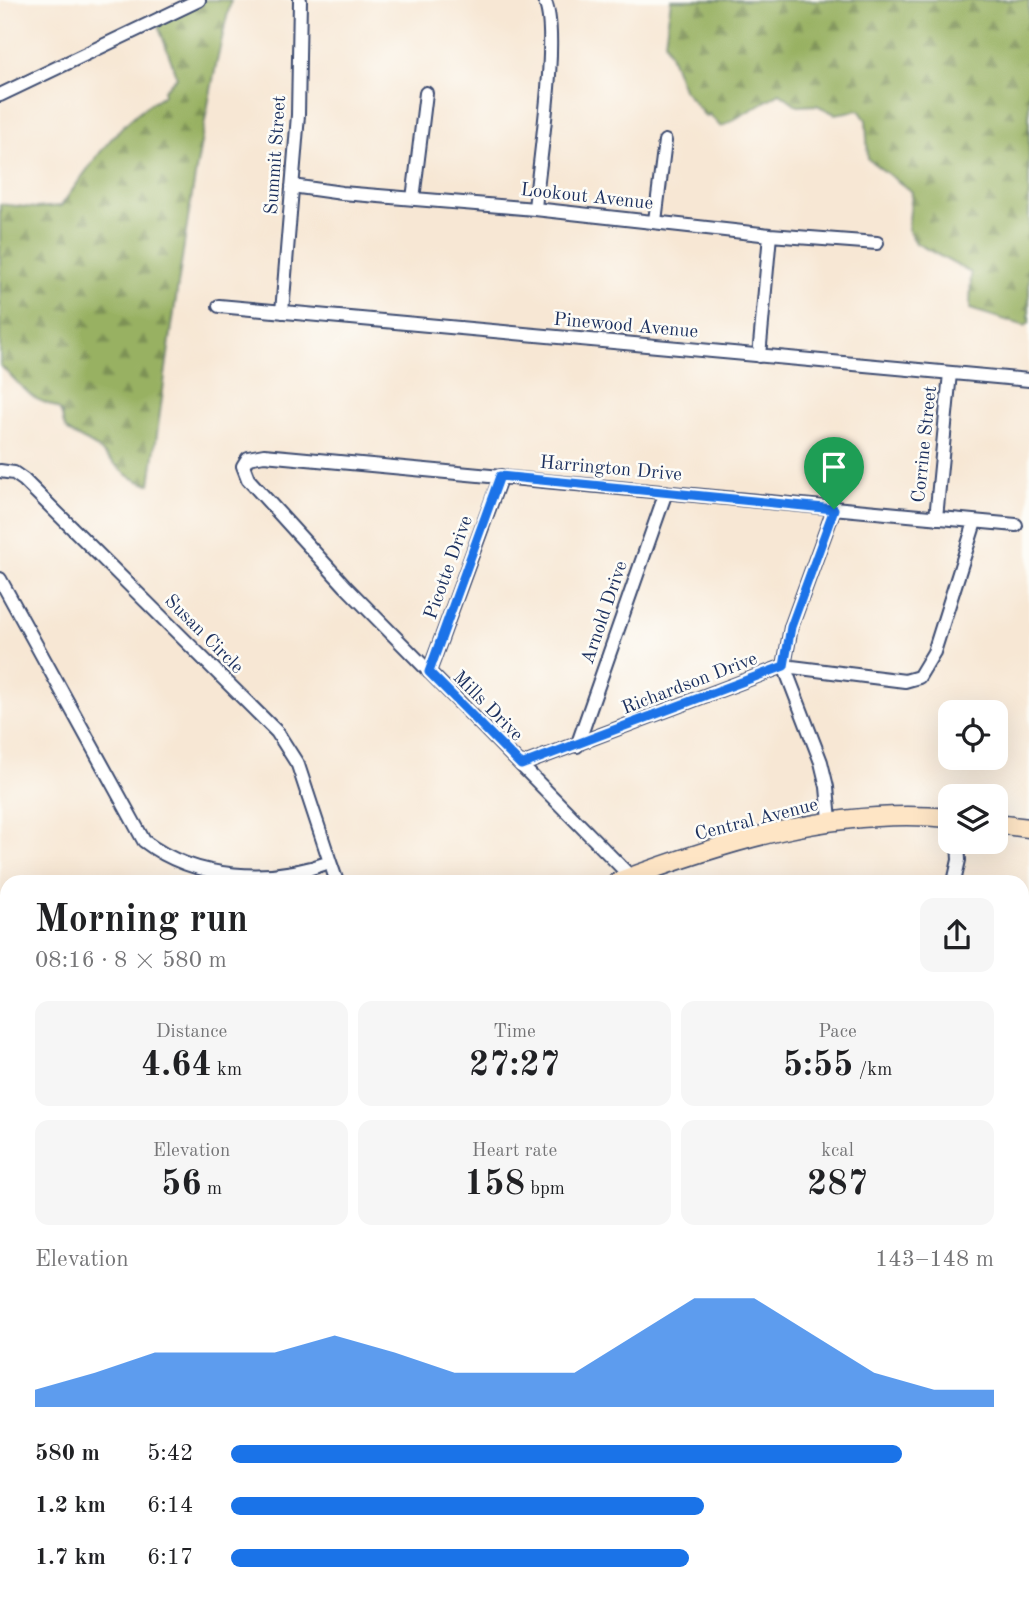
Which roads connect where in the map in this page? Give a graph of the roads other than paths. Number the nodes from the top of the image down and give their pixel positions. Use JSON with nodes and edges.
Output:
{"nodes":[{"id":1,"x":163,"y":0,"type":"edge"},
{"id":2,"x":200,"y":0,"type":"edge"},
{"id":3,"x":300,"y":0,"type":"edge"},
{"id":4,"x":544,"y":0,"type":"edge"},
{"id":5,"x":164,"y":15,"type":"junction"},
{"id":6,"x":426,"y":93,"type":"dead end"},
{"id":7,"x":0,"y":94,"type":"edge"},
{"id":8,"x":665,"y":141,"type":"dead end"},
{"id":9,"x":292,"y":186,"type":"junction"},
{"id":10,"x":413,"y":199,"type":"junction"},
{"id":11,"x":535,"y":209,"type":"junction"},
{"id":12,"x":655,"y":221,"type":"junction"},
{"id":13,"x":771,"y":235,"type":"junction"},
{"id":14,"x":877,"y":243,"type":"dead end"},
{"id":15,"x":219,"y":306,"type":"dead end"},
{"id":16,"x":282,"y":312,"type":"junction"},
{"id":17,"x":759,"y":356,"type":"junction"},
{"id":18,"x":950,"y":373,"type":"junction"},
{"id":19,"x":1029,"y":380,"type":"edge"},
{"id":20,"x":245,"y":462,"type":"joint"},
{"id":21,"x":0,"y":471,"type":"edge"},
{"id":22,"x":500,"y":476,"type":"junction"},
{"id":23,"x":666,"y":492,"type":"junction"},
{"id":24,"x":834,"y":509,"type":"junction"},
{"id":25,"x":936,"y":518,"type":"junction"},
{"id":26,"x":975,"y":522,"type":"junction"},
{"id":27,"x":1016,"y":525,"type":"dead end"},
{"id":28,"x":0,"y":579,"type":"edge"},
{"id":29,"x":784,"y":666,"type":"junction"},
{"id":30,"x":429,"y":672,"type":"junction"},
{"id":31,"x":577,"y":746,"type":"junction"},
{"id":32,"x":521,"y":765,"type":"junction"},
{"id":33,"x":938,"y":818,"type":"edge"},
{"id":34,"x":830,"y":820,"type":"junction"},
{"id":35,"x":1008,"y":825,"type":"edge"},
{"id":36,"x":1029,"y":828,"type":"edge"},
{"id":37,"x":959,"y":854,"type":"edge"},
{"id":38,"x":330,"y":862,"type":"junction"},
{"id":39,"x":248,"y":875,"type":"edge"},
{"id":40,"x":268,"y":875,"type":"edge"},
{"id":41,"x":335,"y":875,"type":"edge"},
{"id":42,"x":620,"y":875,"type":"edge"},
{"id":43,"x":639,"y":875,"type":"edge"},
{"id":44,"x":956,"y":875,"type":"edge"}],
"edges":[{"from":1,"to":5,"type":"street"},
{"from":2,"to":5,"type":"street"},
{"from":3,"to":9,"type":"street","name":"Summit Street"},
{"from":4,"to":11,"type":"street"},
{"from":5,"to":7,"type":"street"},
{"from":6,"to":10,"type":"street"},
{"from":8,"to":12,"type":"street"},
{"from":9,"to":10,"type":"street","name":"Lookout Avenue"},
{"from":9,"to":16,"type":"street","name":"Summit Street"},
{"from":10,"to":11,"type":"street","name":"Lookout Avenue"},
{"from":11,"to":12,"type":"street","name":"Lookout Avenue"},
{"from":12,"to":13,"type":"street","name":"Lookout Avenue"},
{"from":13,"to":14,"type":"street","name":"Lookout Avenue"},
{"from":13,"to":17,"type":"street"},
{"from":15,"to":16,"type":"street","name":"Pinewood Avenue"},
{"from":16,"to":17,"type":"street","name":"Pinewood Avenue"},
{"from":17,"to":18,"type":"street","name":"Pinewood Avenue"},
{"from":18,"to":19,"type":"street","name":"Pinewood Avenue"},
{"from":18,"to":25,"type":"street","name":"Corrine Street"},
{"from":20,"to":22,"type":"street","name":"Harrington Drive"},
{"from":20,"to":30,"type":"street","name":"Mills Drive"},
{"from":21,"to":38,"type":"street","name":"Susan Circle"},
{"from":22,"to":23,"type":"street","name":"Harrington Drive"},
{"from":22,"to":30,"type":"street","name":"Picotte Drive"},
{"from":23,"to":24,"type":"street","name":"Harrington Drive"},
{"from":23,"to":31,"type":"street","name":"Arnold Drive"},
{"from":24,"to":25,"type":"street","name":"Harrington Drive"},
{"from":24,"to":29,"type":"street"},
{"from":25,"to":26,"type":"street","name":"Harrington Drive"},
{"from":26,"to":27,"type":"street","name":"Harrington Drive"},
{"from":26,"to":29,"type":"street","name":"Richardson Drive"},
{"from":28,"to":39,"type":"street"},
{"from":29,"to":31,"type":"street","name":"Richardson Drive"},
{"from":29,"to":34,"type":"street"},
{"from":30,"to":32,"type":"street","name":"Mills Drive"},
{"from":31,"to":32,"type":"street","name":"Richardson Drive"},
{"from":32,"to":42,"type":"street","name":"Mills Drive"},
{"from":33,"to":34,"type":"main road","name":"Central Avenue"},
{"from":34,"to":43,"type":"main road","name":"Central Avenue"},
{"from":35,"to":36,"type":"main road"},
{"from":37,"to":44,"type":"street"},
{"from":38,"to":40,"type":"street"},
{"from":38,"to":41,"type":"street","name":"Susan Circle"}]}
